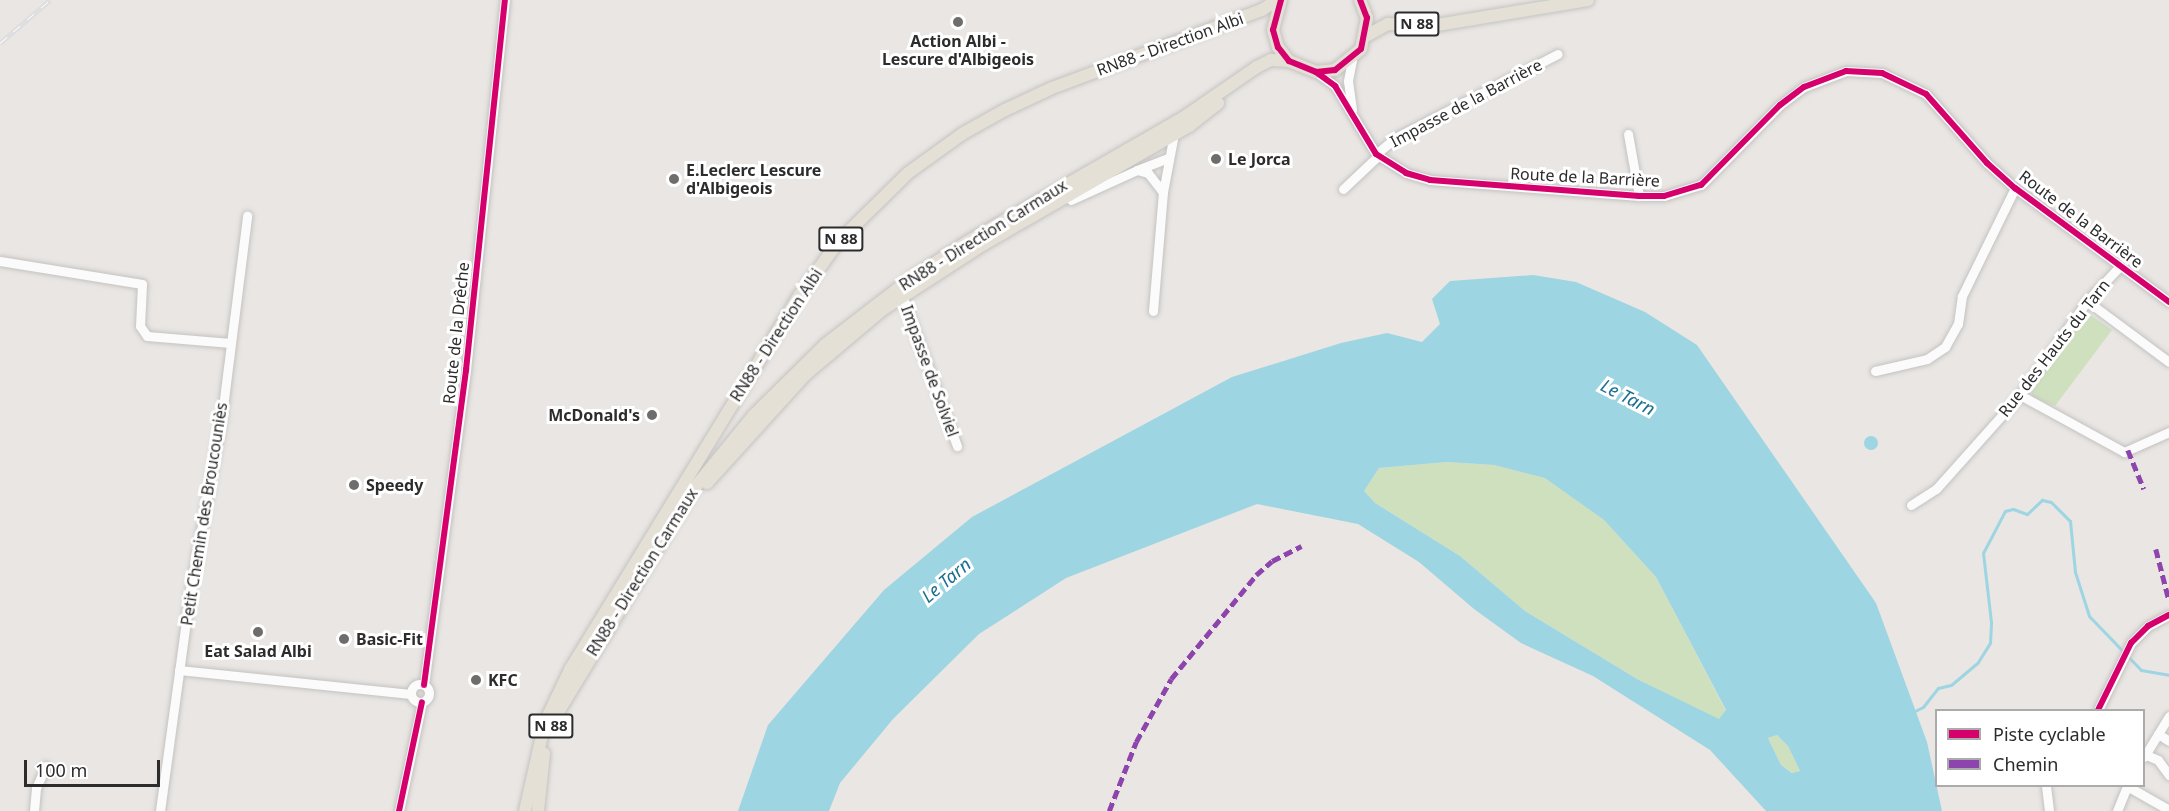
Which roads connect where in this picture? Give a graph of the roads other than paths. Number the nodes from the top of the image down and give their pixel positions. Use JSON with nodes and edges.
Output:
{"nodes":[{"id":1,"x":505,"y":0,"type":"edge"},
{"id":2,"x":1279,"y":0,"type":"edge"},
{"id":3,"x":1360,"y":0,"type":"edge"},
{"id":4,"x":1588,"y":0,"type":"edge"},
{"id":5,"x":1366,"y":36,"type":"junction"},
{"id":6,"x":1557,"y":54,"type":"dead end"},
{"id":7,"x":1352,"y":60,"type":"junction"},
{"id":8,"x":1289,"y":61,"type":"junction"},
{"id":9,"x":1316,"y":72,"type":"junction"},
{"id":10,"x":1248,"y":74,"type":"junction"},
{"id":11,"x":1352,"y":112,"type":"junction"},
{"id":12,"x":1174,"y":134,"type":"junction"},
{"id":13,"x":1628,"y":134,"type":"dead end"},
{"id":14,"x":1377,"y":155,"type":"junction"},
{"id":15,"x":1169,"y":158,"type":"junction"},
{"id":16,"x":1137,"y":170,"type":"junction"},
{"id":17,"x":2015,"y":188,"type":"junction"},
{"id":18,"x":1343,"y":189,"type":"dead end"},
{"id":19,"x":1163,"y":192,"type":"junction"},
{"id":20,"x":1639,"y":196,"type":"junction"},
{"id":21,"x":247,"y":216,"type":"dead end"},
{"id":22,"x":1012,"y":227,"type":"junction"},
{"id":23,"x":0,"y":261,"type":"edge"},
{"id":24,"x":2120,"y":266,"type":"junction"},
{"id":25,"x":902,"y":295,"type":"junction"},
{"id":26,"x":2087,"y":301,"type":"junction"},
{"id":27,"x":2169,"y":303,"type":"edge"},
{"id":28,"x":1153,"y":311,"type":"dead end"},
{"id":29,"x":231,"y":343,"type":"junction"},
{"id":30,"x":2169,"y":362,"type":"edge"},
{"id":31,"x":1875,"y":371,"type":"dead end"},
{"id":32,"x":2020,"y":395,"type":"junction"},
{"id":33,"x":2169,"y":432,"type":"edge"},
{"id":34,"x":957,"y":446,"type":"dead end"},
{"id":35,"x":1911,"y":505,"type":"dead end"},
{"id":36,"x":673,"y":519,"type":"junction"},
{"id":37,"x":2169,"y":615,"type":"edge"},
{"id":38,"x":179,"y":670,"type":"junction"},
{"id":39,"x":422,"y":684,"type":"junction"},
{"id":40,"x":411,"y":694,"type":"junction"},
{"id":41,"x":422,"y":702,"type":"junction"},
{"id":42,"x":2099,"y":709,"type":"edge"},
{"id":43,"x":2169,"y":716,"type":"edge"},
{"id":44,"x":2158,"y":734,"type":"junction"},
{"id":45,"x":2169,"y":741,"type":"edge"},
{"id":46,"x":2145,"y":754,"type":"edge"},
{"id":47,"x":2145,"y":755,"type":"edge"},
{"id":48,"x":46,"y":766,"type":"dead end"},
{"id":49,"x":2169,"y":775,"type":"edge"},
{"id":50,"x":2046,"y":787,"type":"edge"},
{"id":51,"x":2127,"y":787,"type":"edge"},
{"id":52,"x":2129,"y":787,"type":"edge"},
{"id":53,"x":2169,"y":810,"type":"edge"},
{"id":54,"x":34,"y":811,"type":"edge"},
{"id":55,"x":160,"y":811,"type":"edge"},
{"id":56,"x":399,"y":811,"type":"edge"},
{"id":57,"x":525,"y":811,"type":"edge"},
{"id":58,"x":538,"y":811,"type":"edge"},
{"id":59,"x":2049,"y":811,"type":"edge"},
{"id":60,"x":2116,"y":811,"type":"edge"}],
"edges":[{"from":1,"to":39,"type":"street","name":"Route de la Drêche"},
{"from":2,"to":8,"type":"main road"},
{"from":2,"to":57,"type":"main road","name":"RN88 - Direction Albi","number":"N 88"},
{"from":3,"to":5,"type":"main road"},
{"from":4,"to":5,"type":"main road","number":"N 88"},
{"from":5,"to":7,"type":"main road"},
{"from":6,"to":14,"type":"street","name":"Impasse de la Barrière"},
{"from":7,"to":9,"type":"main road"},
{"from":7,"to":11,"type":"street","name":"Route de la Barrière"},
{"from":8,"to":9,"type":"main road"},
{"from":8,"to":10,"type":"main road","name":"RN88 - Direction Carmaux","number":"N 88"},
{"from":9,"to":11,"type":"street","name":"Route de la Barrière"},
{"from":10,"to":12,"type":"main road"},
{"from":10,"to":36,"type":"main road","name":"RN88 - Direction Carmaux","number":"N 88"},
{"from":11,"to":14,"type":"street","name":"Route de la Barrière"},
{"from":12,"to":15,"type":"street"},
{"from":12,"to":22,"type":"main road"},
{"from":13,"to":20,"type":"street"},
{"from":14,"to":18,"type":"street","name":"Impasse de la Barrière"},
{"from":14,"to":20,"type":"street","name":"Route de la Barrière"},
{"from":15,"to":16,"type":"street"},
{"from":15,"to":19,"type":"street"},
{"from":16,"to":19,"type":"street"},
{"from":16,"to":22,"type":"street"},
{"from":17,"to":20,"type":"street","name":"Route de la Barrière"},
{"from":17,"to":24,"type":"street","name":"Route de la Barrière"},
{"from":17,"to":31,"type":"street"},
{"from":19,"to":28,"type":"street"},
{"from":21,"to":29,"type":"street","name":"Petit Chemin des Broucouniès"},
{"from":22,"to":25,"type":"main road"},
{"from":23,"to":29,"type":"street"},
{"from":24,"to":26,"type":"street","name":"Rue des Hauts du Tarn"},
{"from":24,"to":27,"type":"street","name":"Route de la Barrière"},
{"from":25,"to":34,"type":"street","name":"Impasse de Solviel"},
{"from":25,"to":36,"type":"main road"},
{"from":26,"to":30,"type":"street"},
{"from":26,"to":32,"type":"street","name":"Rue des Hauts du Tarn"},
{"from":29,"to":38,"type":"street","name":"Petit Chemin des Broucouniès"},
{"from":32,"to":33,"type":"street"},
{"from":32,"to":35,"type":"street","name":"Rue des Hauts du Tarn"},
{"from":36,"to":58,"type":"main road","name":"RN88 - Direction Carmaux","number":"N 88"},
{"from":37,"to":42,"type":"street"},
{"from":38,"to":40,"type":"street"},
{"from":38,"to":55,"type":"street","name":"Petit Chemin des Broucouniès"},
{"from":39,"to":40,"type":"street"},
{"from":39,"to":41,"type":"street","name":"Route de la Drêche"},
{"from":40,"to":41,"type":"street"},
{"from":41,"to":56,"type":"street"},
{"from":43,"to":44,"type":"street"},
{"from":44,"to":45,"type":"street"},
{"from":44,"to":46,"type":"street"},
{"from":47,"to":49,"type":"street"},
{"from":48,"to":54,"type":"street"},
{"from":50,"to":59,"type":"street"},
{"from":51,"to":60,"type":"street"},
{"from":52,"to":53,"type":"street"}]}
